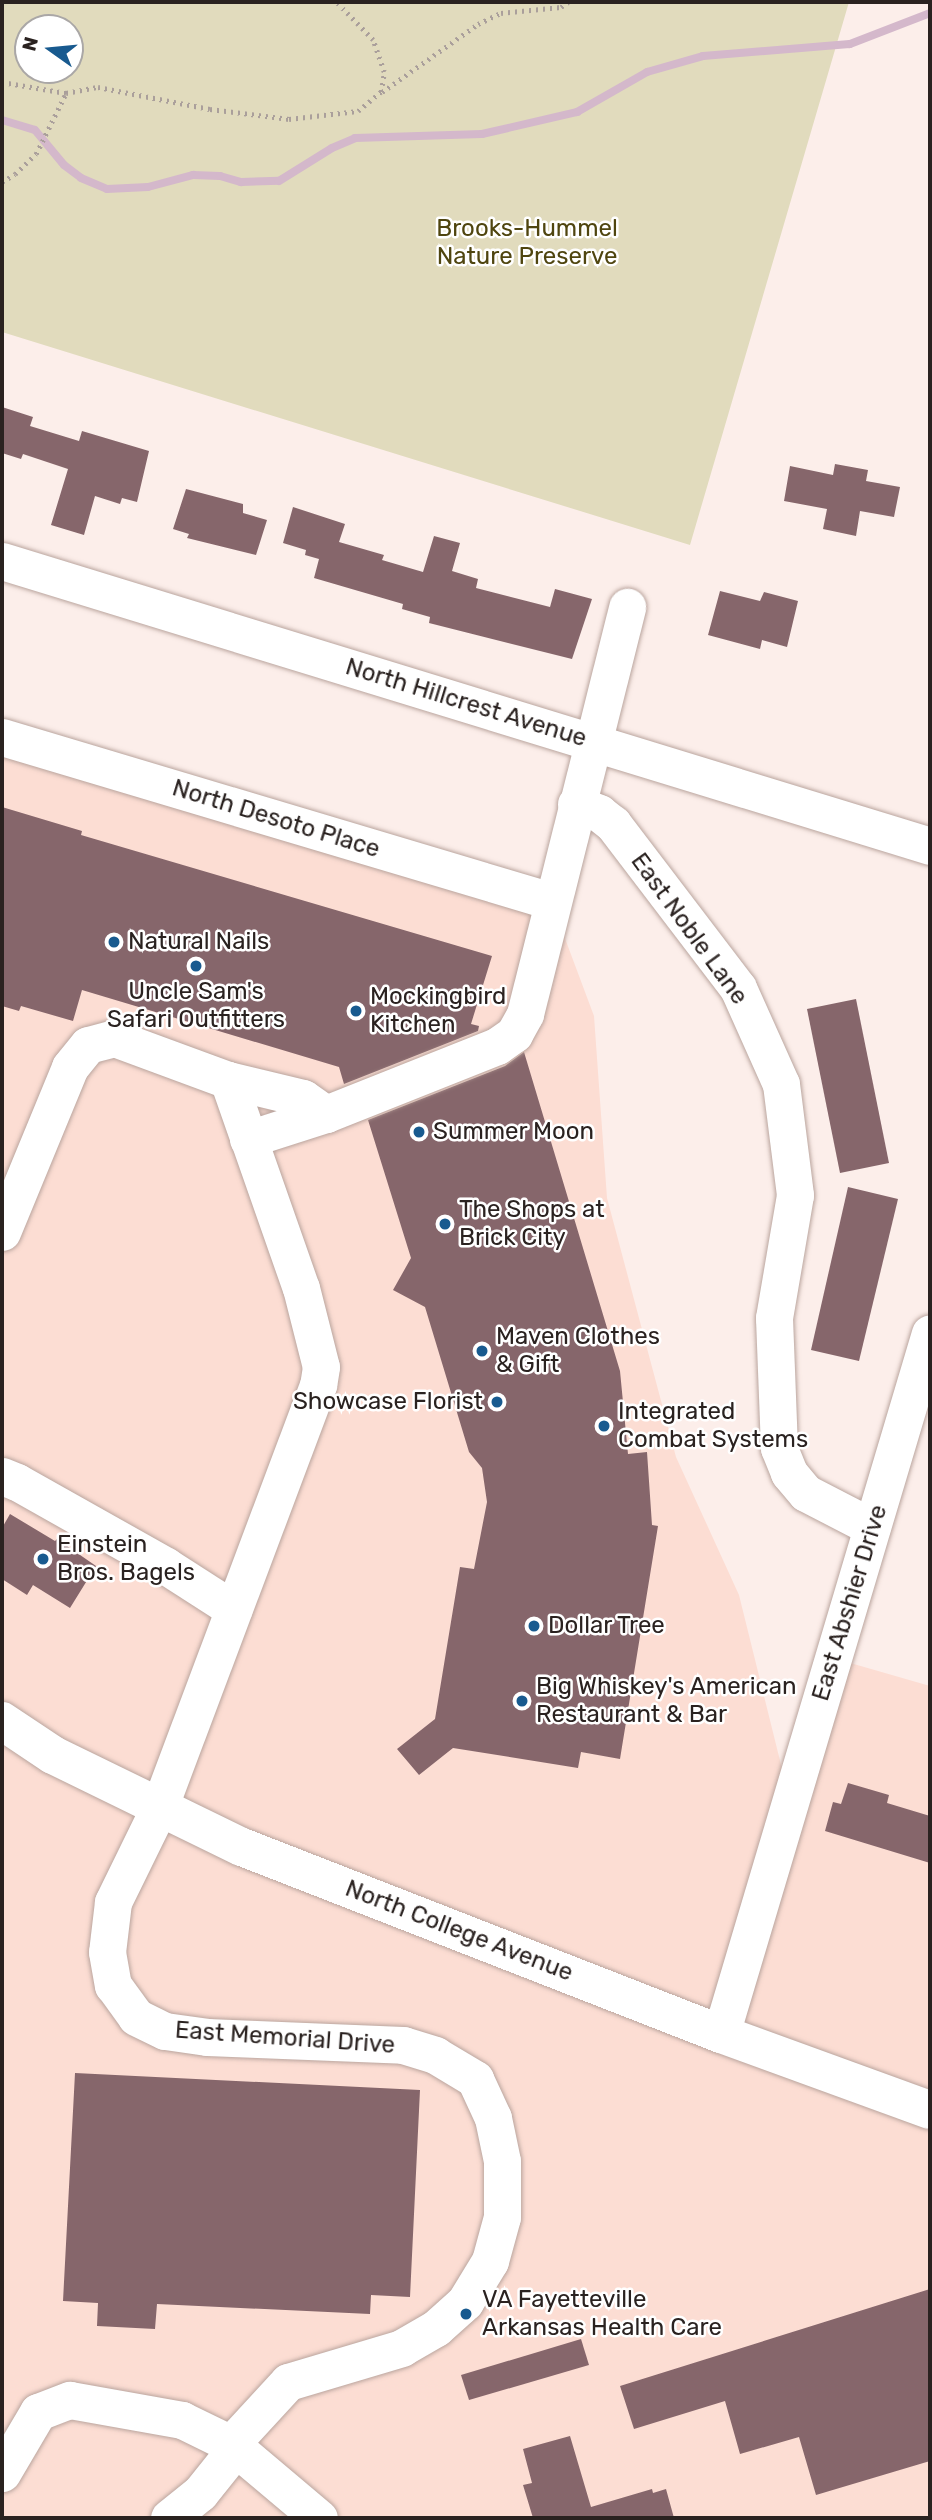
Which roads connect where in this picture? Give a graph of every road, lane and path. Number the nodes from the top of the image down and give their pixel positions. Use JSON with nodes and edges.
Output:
{"nodes":[{"id":1,"x":336,"y":2,"type":"edge"},
{"id":2,"x":516,"y":2,"type":"edge"},
{"id":3,"x":568,"y":2,"type":"edge"},
{"id":4,"x":520,"y":9,"type":"junction"},
{"id":5,"x":2,"y":82,"type":"edge"},
{"id":6,"x":381,"y":92,"type":"junction"},
{"id":7,"x":66,"y":93,"type":"junction"},
{"id":8,"x":2,"y":182,"type":"edge"},
{"id":9,"x":2,"y":561,"type":"edge"},
{"id":10,"x":627,"y":607,"type":"dead end"},
{"id":11,"x":2,"y":737,"type":"edge"},
{"id":12,"x":593,"y":741,"type":"junction"},
{"id":13,"x":576,"y":804,"type":"junction"},
{"id":14,"x":930,"y":846,"type":"edge"},
{"id":15,"x":551,"y":901,"type":"junction"},
{"id":16,"x":229,"y":1080,"type":"junction"},
{"id":17,"x":326,"y":1114,"type":"junction"},
{"id":18,"x":248,"y":1139,"type":"junction"},
{"id":19,"x":2,"y":1232,"type":"edge"},
{"id":20,"x":930,"y":1333,"type":"edge"},
{"id":21,"x":2,"y":1476,"type":"edge"},
{"id":22,"x":872,"y":1527,"type":"junction"},
{"id":23,"x":233,"y":1609,"type":"junction"},
{"id":24,"x":2,"y":1721,"type":"edge"},
{"id":25,"x":159,"y":1808,"type":"junction"},
{"id":26,"x":721,"y":2034,"type":"junction"},
{"id":27,"x":930,"y":2110,"type":"edge"},
{"id":28,"x":234,"y":2446,"type":"junction"},
{"id":29,"x":2,"y":2473,"type":"edge"},
{"id":30,"x":169,"y":2518,"type":"edge"},
{"id":31,"x":319,"y":2518,"type":"edge"}],
"edges":[{"from":1,"to":6,"type":"path"},
{"from":2,"to":4,"type":"path"},
{"from":3,"to":4,"type":"path"},
{"from":4,"to":6,"type":"path"},
{"from":5,"to":7,"type":"path"},
{"from":6,"to":7,"type":"path"},
{"from":7,"to":8,"type":"path"},
{"from":9,"to":12,"type":"street","name":"North Hillcrest Avenue"},
{"from":10,"to":12,"type":"street"},
{"from":11,"to":15,"type":"street","name":"North Desoto Place"},
{"from":12,"to":13,"type":"street"},
{"from":12,"to":14,"type":"street","name":"North Hillcrest Avenue"},
{"from":13,"to":15,"type":"street"},
{"from":13,"to":22,"type":"street","name":"East Noble Lane"},
{"from":15,"to":17,"type":"street"},
{"from":16,"to":17,"type":"street"},
{"from":16,"to":18,"type":"street","name":"East Memorial Drive"},
{"from":16,"to":19,"type":"street"},
{"from":17,"to":18,"type":"street"},
{"from":18,"to":23,"type":"street","name":"East Memorial Drive"},
{"from":20,"to":22,"type":"street","name":"East Abshier Drive"},
{"from":21,"to":23,"type":"street"},
{"from":22,"to":26,"type":"street","name":"East Abshier Drive"},
{"from":23,"to":25,"type":"street","name":"East Memorial Drive"},
{"from":24,"to":25,"type":"main road","name":"North College Avenue"},
{"from":25,"to":26,"type":"main road","name":"North College Avenue"},
{"from":25,"to":28,"type":"street","name":"East Memorial Drive"},
{"from":26,"to":27,"type":"main road","name":"North College Avenue"},
{"from":28,"to":29,"type":"street"},
{"from":28,"to":30,"type":"street","name":"East Memorial Drive"},
{"from":28,"to":31,"type":"street"}]}
